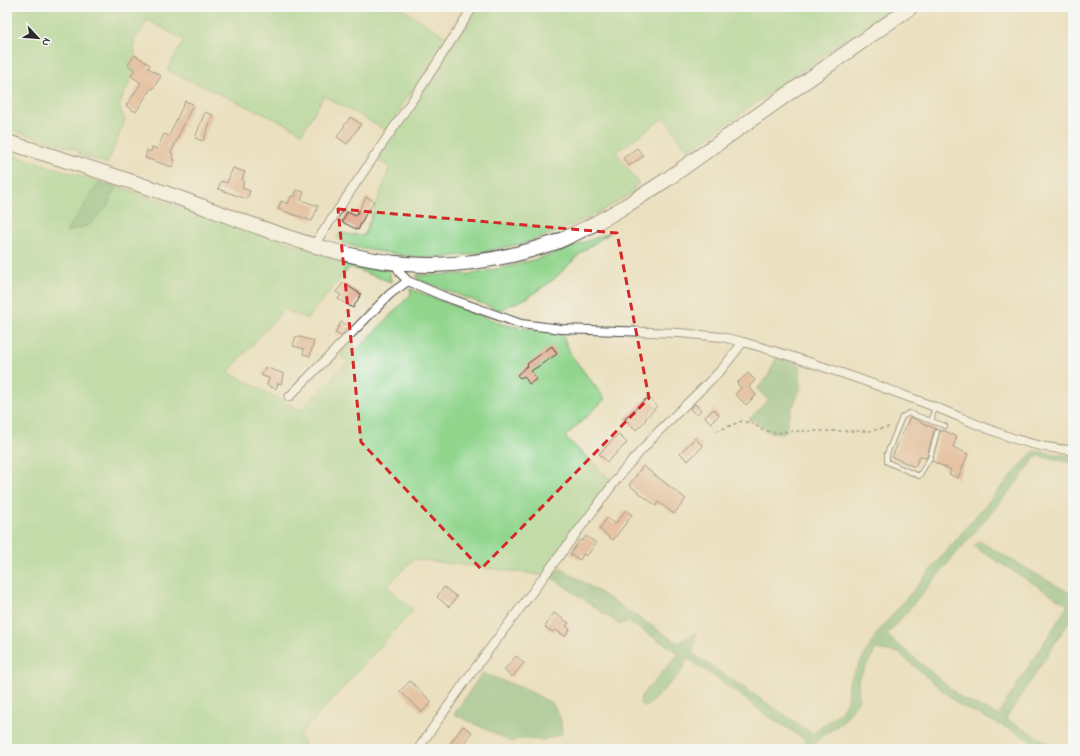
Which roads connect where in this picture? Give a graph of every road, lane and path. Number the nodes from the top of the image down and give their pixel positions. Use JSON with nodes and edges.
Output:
{"nodes":[{"id":1,"x":473,"y":7,"type":"edge"},
{"id":2,"x":911,"y":7,"type":"edge"},
{"id":3,"x":7,"y":142,"type":"edge"},
{"id":4,"x":314,"y":245,"type":"junction"},
{"id":5,"x":394,"y":262,"type":"junction"},
{"id":6,"x":408,"y":281,"type":"junction"},
{"id":7,"x":743,"y":342,"type":"junction"},
{"id":8,"x":289,"y":397,"type":"dead end"},
{"id":9,"x":934,"y":407,"type":"junction"},
{"id":10,"x":932,"y":420,"type":"junction"},
{"id":11,"x":945,"y":426,"type":"dead end"},
{"id":12,"x":897,"y":429,"type":"junction"},
{"id":13,"x":717,"y":431,"type":"dead end"},
{"id":14,"x":937,"y":432,"type":"dead end"},
{"id":15,"x":1073,"y":450,"type":"edge"},
{"id":16,"x":418,"y":749,"type":"edge"}],
"edges":[{"from":1,"to":4,"type":"street"},
{"from":2,"to":5,"type":"highway"},
{"from":3,"to":4,"type":"highway"},
{"from":4,"to":5,"type":"highway"},
{"from":5,"to":6,"type":"street"},
{"from":6,"to":7,"type":"street"},
{"from":6,"to":8,"type":"street"},
{"from":7,"to":9,"type":"street"},
{"from":7,"to":16,"type":"street"},
{"from":9,"to":10,"type":"lane"},
{"from":9,"to":15,"type":"street"},
{"from":10,"to":11,"type":"lane"},
{"from":10,"to":12,"type":"lane"},
{"from":12,"to":13,"type":"path"},
{"from":12,"to":14,"type":"lane"}]}
